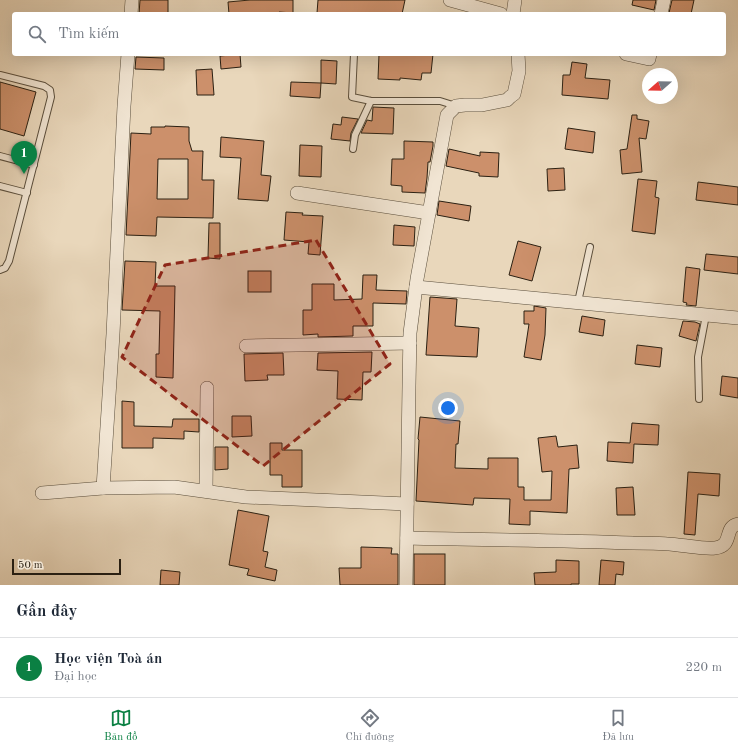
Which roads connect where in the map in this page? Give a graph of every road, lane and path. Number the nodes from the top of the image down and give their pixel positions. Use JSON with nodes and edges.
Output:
{"nodes":[{"id":1,"x":132,"y":0,"type":"edge"},
{"id":2,"x":450,"y":0,"type":"edge"},
{"id":3,"x":515,"y":0,"type":"edge"},
{"id":4,"x":664,"y":0,"type":"edge"},
{"id":5,"x":131,"y":12,"type":"edge"},
{"id":6,"x":494,"y":12,"type":"edge"},
{"id":7,"x":514,"y":12,"type":"edge"},
{"id":8,"x":661,"y":12,"type":"edge"},
{"id":9,"x":128,"y":56,"type":"edge"},
{"id":10,"x":354,"y":56,"type":"edge"},
{"id":11,"x":518,"y":56,"type":"edge"},
{"id":12,"x":635,"y":56,"type":"edge"},
{"id":13,"x":650,"y":56,"type":"edge"},
{"id":14,"x":0,"y":75,"type":"edge"},
{"id":15,"x":371,"y":101,"type":"junction"},
{"id":16,"x":456,"y":106,"type":"junction"},
{"id":17,"x":353,"y":149,"type":"dead end"},
{"id":18,"x":0,"y":156,"type":"edge"},
{"id":19,"x":34,"y":165,"type":"junction"},
{"id":20,"x":0,"y":186,"type":"edge"},
{"id":21,"x":27,"y":193,"type":"junction"},
{"id":22,"x":297,"y":193,"type":"dead end"},
{"id":23,"x":429,"y":213,"type":"junction"},
{"id":24,"x":590,"y":247,"type":"dead end"},
{"id":25,"x":0,"y":270,"type":"edge"},
{"id":26,"x":416,"y":287,"type":"junction"},
{"id":27,"x":578,"y":302,"type":"junction"},
{"id":28,"x":706,"y":315,"type":"junction"},
{"id":29,"x":738,"y":318,"type":"edge"},
{"id":30,"x":410,"y":342,"type":"junction"},
{"id":31,"x":246,"y":346,"type":"dead end"},
{"id":32,"x":207,"y":388,"type":"dead end"},
{"id":33,"x":700,"y":399,"type":"dead end"},
{"id":34,"x":103,"y":488,"type":"junction"},
{"id":35,"x":206,"y":492,"type":"junction"},
{"id":36,"x":42,"y":493,"type":"dead end"},
{"id":37,"x":408,"y":504,"type":"junction"},
{"id":38,"x":738,"y":524,"type":"edge"},
{"id":39,"x":407,"y":538,"type":"junction"},
{"id":40,"x":406,"y":585,"type":"edge"}],
"edges":[{"from":1,"to":5,"type":"street"},
{"from":2,"to":6,"type":"street"},
{"from":3,"to":7,"type":"street"},
{"from":4,"to":8,"type":"street"},
{"from":9,"to":34,"type":"street"},
{"from":10,"to":15,"type":"lane"},
{"from":11,"to":16,"type":"street"},
{"from":12,"to":13,"type":"street"},
{"from":14,"to":19,"type":"lane"},
{"from":15,"to":16,"type":"lane"},
{"from":15,"to":17,"type":"lane"},
{"from":16,"to":23,"type":"street"},
{"from":18,"to":19,"type":"lane"},
{"from":19,"to":21,"type":"lane"},
{"from":20,"to":21,"type":"lane"},
{"from":21,"to":25,"type":"lane"},
{"from":22,"to":23,"type":"street"},
{"from":23,"to":26,"type":"street"},
{"from":24,"to":27,"type":"lane"},
{"from":26,"to":27,"type":"street"},
{"from":26,"to":30,"type":"street"},
{"from":27,"to":28,"type":"street"},
{"from":28,"to":29,"type":"street"},
{"from":28,"to":33,"type":"lane"},
{"from":30,"to":31,"type":"street"},
{"from":30,"to":37,"type":"street"},
{"from":32,"to":35,"type":"street"},
{"from":34,"to":35,"type":"street"},
{"from":34,"to":36,"type":"street"},
{"from":35,"to":37,"type":"street"},
{"from":37,"to":39,"type":"street"},
{"from":38,"to":39,"type":"street"},
{"from":39,"to":40,"type":"street"}]}
